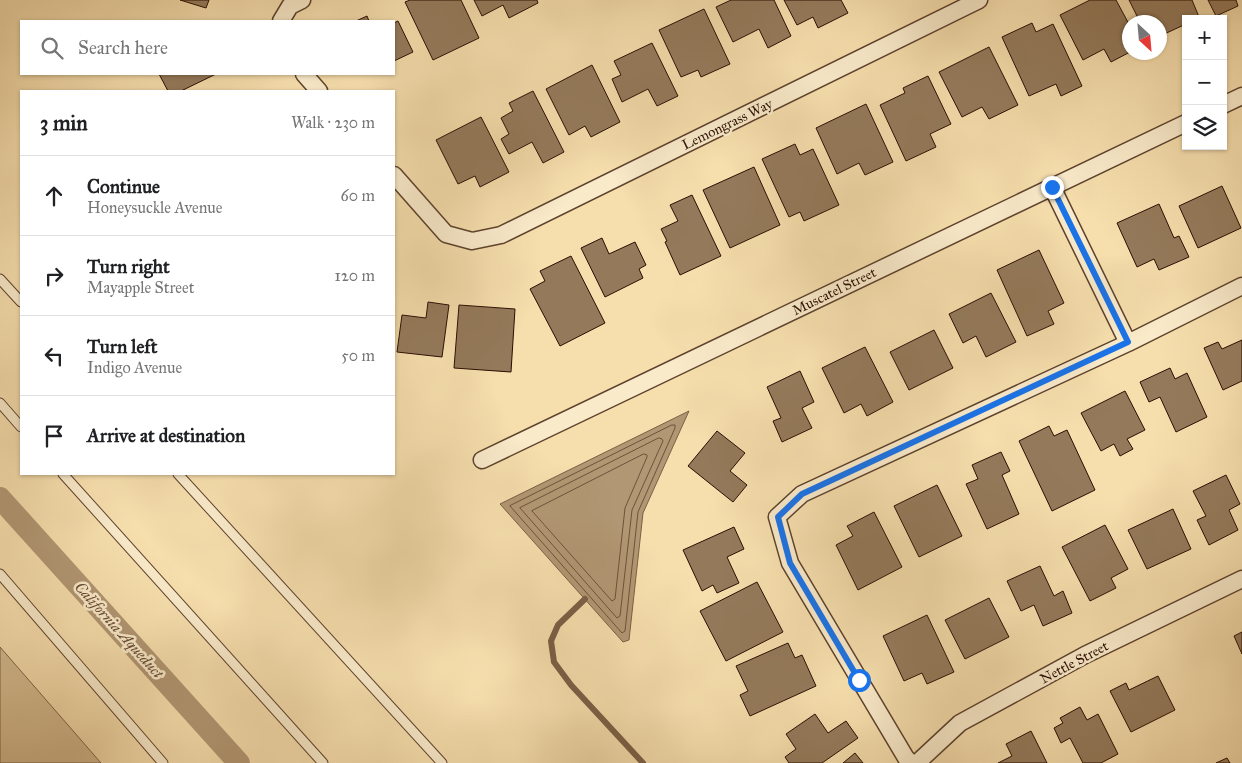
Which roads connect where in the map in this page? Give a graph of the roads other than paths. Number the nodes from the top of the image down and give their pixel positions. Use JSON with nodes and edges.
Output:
{"nodes":[{"id":1,"x":302,"y":0,"type":"edge"},
{"id":2,"x":979,"y":0,"type":"edge"},
{"id":3,"x":282,"y":20,"type":"edge"},
{"id":4,"x":305,"y":75,"type":"edge"},
{"id":5,"x":318,"y":90,"type":"edge"},
{"id":6,"x":1242,"y":96,"type":"edge"},
{"id":7,"x":1227,"y":103,"type":"edge"},
{"id":8,"x":1182,"y":125,"type":"edge"},
{"id":9,"x":395,"y":176,"type":"edge"},
{"id":10,"x":1052,"y":187,"type":"junction"},
{"id":11,"x":0,"y":279,"type":"edge"},
{"id":12,"x":1242,"y":286,"type":"edge"},
{"id":13,"x":20,"y":301,"type":"edge"},
{"id":14,"x":1128,"y":342,"type":"junction"},
{"id":15,"x":0,"y":404,"type":"edge"},
{"id":16,"x":20,"y":426,"type":"edge"},
{"id":17,"x":482,"y":460,"type":"dead end"},
{"id":18,"x":64,"y":475,"type":"edge"},
{"id":19,"x":179,"y":475,"type":"edge"},
{"id":20,"x":0,"y":574,"type":"edge"},
{"id":21,"x":1242,"y":579,"type":"edge"},
{"id":22,"x":163,"y":763,"type":"edge"},
{"id":23,"x":323,"y":763,"type":"edge"},
{"id":24,"x":442,"y":763,"type":"edge"},
{"id":25,"x":911,"y":763,"type":"edge"},
{"id":26,"x":917,"y":763,"type":"edge"}],
"edges":[{"from":1,"to":3,"type":"street"},
{"from":2,"to":9,"type":"street","name":"Lemongrass Way"},
{"from":4,"to":5,"type":"street"},
{"from":6,"to":7,"type":"street"},
{"from":8,"to":10,"type":"street","name":"Muscatel Street"},
{"from":10,"to":14,"type":"street"},
{"from":10,"to":17,"type":"street","name":"Muscatel Street"},
{"from":11,"to":13,"type":"lane"},
{"from":12,"to":14,"type":"street"},
{"from":14,"to":25,"type":"street"},
{"from":15,"to":16,"type":"lane"},
{"from":18,"to":23,"type":"lane"},
{"from":19,"to":24,"type":"lane"},
{"from":20,"to":22,"type":"lane"},
{"from":21,"to":26,"type":"street","name":"Nettle Street"}]}
